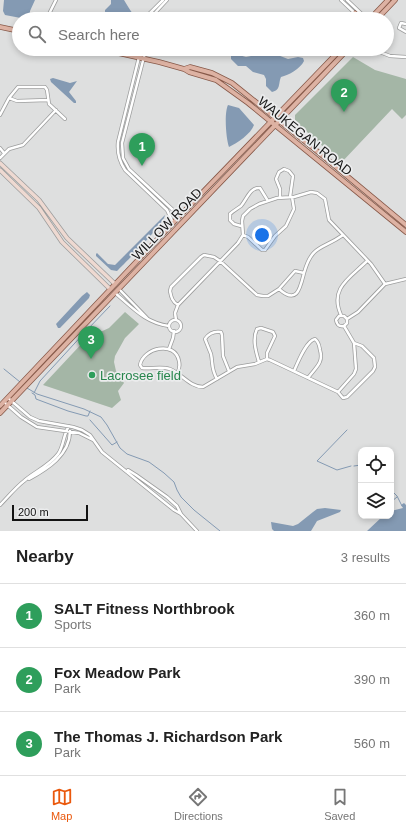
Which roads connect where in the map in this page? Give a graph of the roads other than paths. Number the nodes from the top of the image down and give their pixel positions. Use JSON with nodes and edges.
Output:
{"nodes":[{"id":1,"x":56,"y":0,"type":"edge"},
{"id":2,"x":163,"y":0,"type":"edge"},
{"id":3,"x":167,"y":0,"type":"edge"},
{"id":4,"x":341,"y":0,"type":"edge"},
{"id":5,"x":347,"y":0,"type":"edge"},
{"id":6,"x":388,"y":0,"type":"edge"},
{"id":7,"x":395,"y":0,"type":"edge"},
{"id":8,"x":50,"y":12,"type":"edge"},
{"id":9,"x":151,"y":12,"type":"edge"},
{"id":10,"x":156,"y":12,"type":"edge"},
{"id":11,"x":354,"y":12,"type":"edge"},
{"id":12,"x":361,"y":12,"type":"edge"},
{"id":13,"x":376,"y":12,"type":"edge"},
{"id":14,"x":384,"y":12,"type":"edge"},
{"id":15,"x":406,"y":24,"type":"edge"},
{"id":16,"x":0,"y":27,"type":"edge"},
{"id":17,"x":12,"y":30,"type":"edge"},
{"id":18,"x":406,"y":32,"type":"edge"},
{"id":19,"x":132,"y":56,"type":"edge"},
{"id":20,"x":334,"y":56,"type":"edge"},
{"id":21,"x":341,"y":56,"type":"edge"},
{"id":22,"x":392,"y":56,"type":"edge"},
{"id":23,"x":406,"y":57,"type":"edge"},
{"id":24,"x":141,"y":58,"type":"junction"},
{"id":25,"x":184,"y":69,"type":"junction"},
{"id":26,"x":9,"y":98,"type":"junction"},
{"id":27,"x":48,"y":100,"type":"junction"},
{"id":28,"x":56,"y":110,"type":"junction"},
{"id":29,"x":0,"y":115,"type":"edge"},
{"id":30,"x":275,"y":117,"type":"junction"},
{"id":31,"x":65,"y":119,"type":"dead end"},
{"id":32,"x":280,"y":120,"type":"junction"},
{"id":33,"x":271,"y":122,"type":"junction"},
{"id":34,"x":275,"y":125,"type":"junction"},
{"id":35,"x":0,"y":148,"type":"edge"},
{"id":36,"x":4,"y":153,"type":"junction"},
{"id":37,"x":0,"y":158,"type":"edge"},
{"id":38,"x":0,"y":163,"type":"edge"},
{"id":39,"x":0,"y":170,"type":"edge"},
{"id":40,"x":291,"y":197,"type":"junction"},
{"id":41,"x":280,"y":198,"type":"junction"},
{"id":42,"x":268,"y":201,"type":"junction"},
{"id":43,"x":183,"y":212,"type":"junction"},
{"id":44,"x":172,"y":223,"type":"junction"},
{"id":45,"x":241,"y":226,"type":"junction"},
{"id":46,"x":406,"y":226,"type":"edge"},
{"id":47,"x":406,"y":232,"type":"edge"},
{"id":48,"x":243,"y":235,"type":"junction"},
{"id":49,"x":344,"y":235,"type":"junction"},
{"id":50,"x":367,"y":260,"type":"junction"},
{"id":51,"x":220,"y":261,"type":"junction"},
{"id":52,"x":304,"y":273,"type":"junction"},
{"id":53,"x":406,"y":279,"type":"edge"},
{"id":54,"x":115,"y":284,"type":"junction"},
{"id":55,"x":385,"y":284,"type":"junction"},
{"id":56,"x":279,"y":288,"type":"junction"},
{"id":57,"x":110,"y":289,"type":"junction"},
{"id":58,"x":119,"y":289,"type":"junction"},
{"id":59,"x":115,"y":293,"type":"junction"},
{"id":60,"x":178,"y":305,"type":"junction"},
{"id":61,"x":341,"y":315,"type":"junction"},
{"id":62,"x":147,"y":318,"type":"junction"},
{"id":63,"x":347,"y":319,"type":"junction"},
{"id":64,"x":176,"y":320,"type":"junction"},
{"id":65,"x":169,"y":326,"type":"junction"},
{"id":66,"x":344,"y":326,"type":"junction"},
{"id":67,"x":174,"y":332,"type":"junction"},
{"id":68,"x":354,"y":343,"type":"junction"},
{"id":69,"x":169,"y":349,"type":"junction"},
{"id":70,"x":267,"y":359,"type":"junction"},
{"id":71,"x":259,"y":362,"type":"junction"},
{"id":72,"x":294,"y":370,"type":"junction"},
{"id":73,"x":229,"y":371,"type":"junction"},
{"id":74,"x":177,"y":373,"type":"junction"},
{"id":75,"x":308,"y":378,"type":"junction"},
{"id":76,"x":217,"y":379,"type":"junction"},
{"id":77,"x":25,"y":384,"type":"junction"},
{"id":78,"x":338,"y":392,"type":"junction"},
{"id":79,"x":9,"y":400,"type":"junction"},
{"id":80,"x":6,"y":404,"type":"junction"},
{"id":81,"x":0,"y":406,"type":"edge"},
{"id":82,"x":0,"y":413,"type":"edge"},
{"id":83,"x":69,"y":426,"type":"junction"},
{"id":84,"x":66,"y":431,"type":"junction"},
{"id":85,"x":70,"y":432,"type":"junction"},
{"id":86,"x":93,"y":440,"type":"junction"},
{"id":87,"x":124,"y":468,"type":"junction"},
{"id":88,"x":22,"y":481,"type":"junction"},
{"id":89,"x":0,"y":505,"type":"edge"},
{"id":90,"x":181,"y":514,"type":"junction"},
{"id":91,"x":197,"y":531,"type":"edge"}],
"edges":[{"from":1,"to":8,"type":"street"},
{"from":2,"to":9,"type":"street"},
{"from":3,"to":10,"type":"street"},
{"from":4,"to":11,"type":"street"},
{"from":5,"to":12,"type":"street"},
{"from":6,"to":13,"type":"main road"},
{"from":7,"to":14,"type":"main road"},
{"from":15,"to":18,"type":"street"},
{"from":16,"to":17,"type":"main road"},
{"from":19,"to":24,"type":"main road","name":"WAUKEGAN ROAD"},
{"from":20,"to":30,"type":"main road","name":"WILLOW ROAD"},
{"from":21,"to":32,"type":"main road","name":"WILLOW ROAD"},
{"from":22,"to":23,"type":"street"},
{"from":24,"to":25,"type":"main road","name":"WAUKEGAN ROAD"},
{"from":24,"to":43,"type":"street"},
{"from":24,"to":44,"type":"street"},
{"from":25,"to":30,"type":"main road","name":"WAUKEGAN ROAD"},
{"from":25,"to":33,"type":"main road","name":"WAUKEGAN ROAD"},
{"from":26,"to":27,"type":"street"},
{"from":26,"to":27,"type":"street"},
{"from":26,"to":29,"type":"street"},
{"from":27,"to":28,"type":"street"},
{"from":28,"to":31,"type":"street"},
{"from":28,"to":36,"type":"street"},
{"from":30,"to":32,"type":"main road","name":"WAUKEGAN ROAD"},
{"from":30,"to":33,"type":"main road","name":"WILLOW ROAD"},
{"from":32,"to":34,"type":"main road","name":"WILLOW ROAD"},
{"from":32,"to":46,"type":"main road","name":"WAUKEGAN ROAD"},
{"from":33,"to":34,"type":"main road","name":"WAUKEGAN ROAD"},
{"from":33,"to":43,"type":"main road","name":"WILLOW ROAD"},
{"from":34,"to":47,"type":"main road","name":"WAUKEGAN ROAD"},
{"from":34,"to":58,"type":"main road","name":"WILLOW ROAD"},
{"from":35,"to":36,"type":"street"},
{"from":36,"to":37,"type":"street"},
{"from":38,"to":54,"type":"main road"},
{"from":39,"to":57,"type":"main road"},
{"from":40,"to":41,"type":"street"},
{"from":40,"to":41,"type":"street"},
{"from":40,"to":48,"type":"street"},
{"from":40,"to":49,"type":"street"},
{"from":41,"to":42,"type":"street"},
{"from":42,"to":45,"type":"street"},
{"from":42,"to":45,"type":"street"},
{"from":43,"to":44,"type":"main road","name":"WILLOW ROAD"},
{"from":44,"to":54,"type":"main road","name":"WILLOW ROAD"},
{"from":45,"to":48,"type":"street"},
{"from":48,"to":51,"type":"street"},
{"from":49,"to":50,"type":"street"},
{"from":49,"to":52,"type":"street"},
{"from":50,"to":55,"type":"street"},
{"from":50,"to":61,"type":"street"},
{"from":51,"to":56,"type":"street"},
{"from":51,"to":60,"type":"street"},
{"from":51,"to":60,"type":"street"},
{"from":52,"to":56,"type":"street"},
{"from":52,"to":56,"type":"street"},
{"from":53,"to":55,"type":"street"},
{"from":54,"to":57,"type":"main road","name":"WILLOW ROAD"},
{"from":54,"to":58,"type":"main road"},
{"from":55,"to":63,"type":"street"},
{"from":57,"to":59,"type":"main road"},
{"from":57,"to":77,"type":"main road","name":"WILLOW ROAD"},
{"from":58,"to":59,"type":"main road","name":"WILLOW ROAD"},
{"from":58,"to":62,"type":"street"},
{"from":59,"to":62,"type":"street"},
{"from":59,"to":77,"type":"main road","name":"WILLOW ROAD"},
{"from":60,"to":64,"type":"street"},
{"from":61,"to":63,"type":"street"},
{"from":61,"to":66,"type":"street"},
{"from":62,"to":65,"type":"street"},
{"from":63,"to":66,"type":"street"},
{"from":64,"to":65,"type":"street"},
{"from":64,"to":67,"type":"street"},
{"from":65,"to":67,"type":"street"},
{"from":66,"to":68,"type":"street"},
{"from":67,"to":69,"type":"street"},
{"from":68,"to":78,"type":"street"},
{"from":68,"to":78,"type":"street"},
{"from":69,"to":74,"type":"street"},
{"from":69,"to":74,"type":"street"},
{"from":70,"to":71,"type":"street"},
{"from":70,"to":71,"type":"street"},
{"from":70,"to":72,"type":"street"},
{"from":71,"to":73,"type":"street"},
{"from":72,"to":75,"type":"street"},
{"from":72,"to":75,"type":"street"},
{"from":73,"to":76,"type":"street"},
{"from":73,"to":76,"type":"street"},
{"from":74,"to":76,"type":"street"},
{"from":75,"to":78,"type":"street"},
{"from":77,"to":79,"type":"main road","name":"WILLOW ROAD"},
{"from":79,"to":80,"type":"main road","name":"WILLOW ROAD"},
{"from":79,"to":83,"type":"street"},
{"from":80,"to":81,"type":"main road","name":"WILLOW ROAD"},
{"from":80,"to":82,"type":"main road","name":"WILLOW ROAD"},
{"from":80,"to":84,"type":"street"},
{"from":83,"to":84,"type":"street"},
{"from":83,"to":85,"type":"street"},
{"from":83,"to":86,"type":"street"},
{"from":84,"to":85,"type":"street"},
{"from":84,"to":88,"type":"street"},
{"from":85,"to":86,"type":"street"},
{"from":85,"to":88,"type":"street"},
{"from":86,"to":87,"type":"street"},
{"from":87,"to":90,"type":"street"},
{"from":87,"to":90,"type":"street"},
{"from":88,"to":89,"type":"street"},
{"from":90,"to":91,"type":"street"}]}
